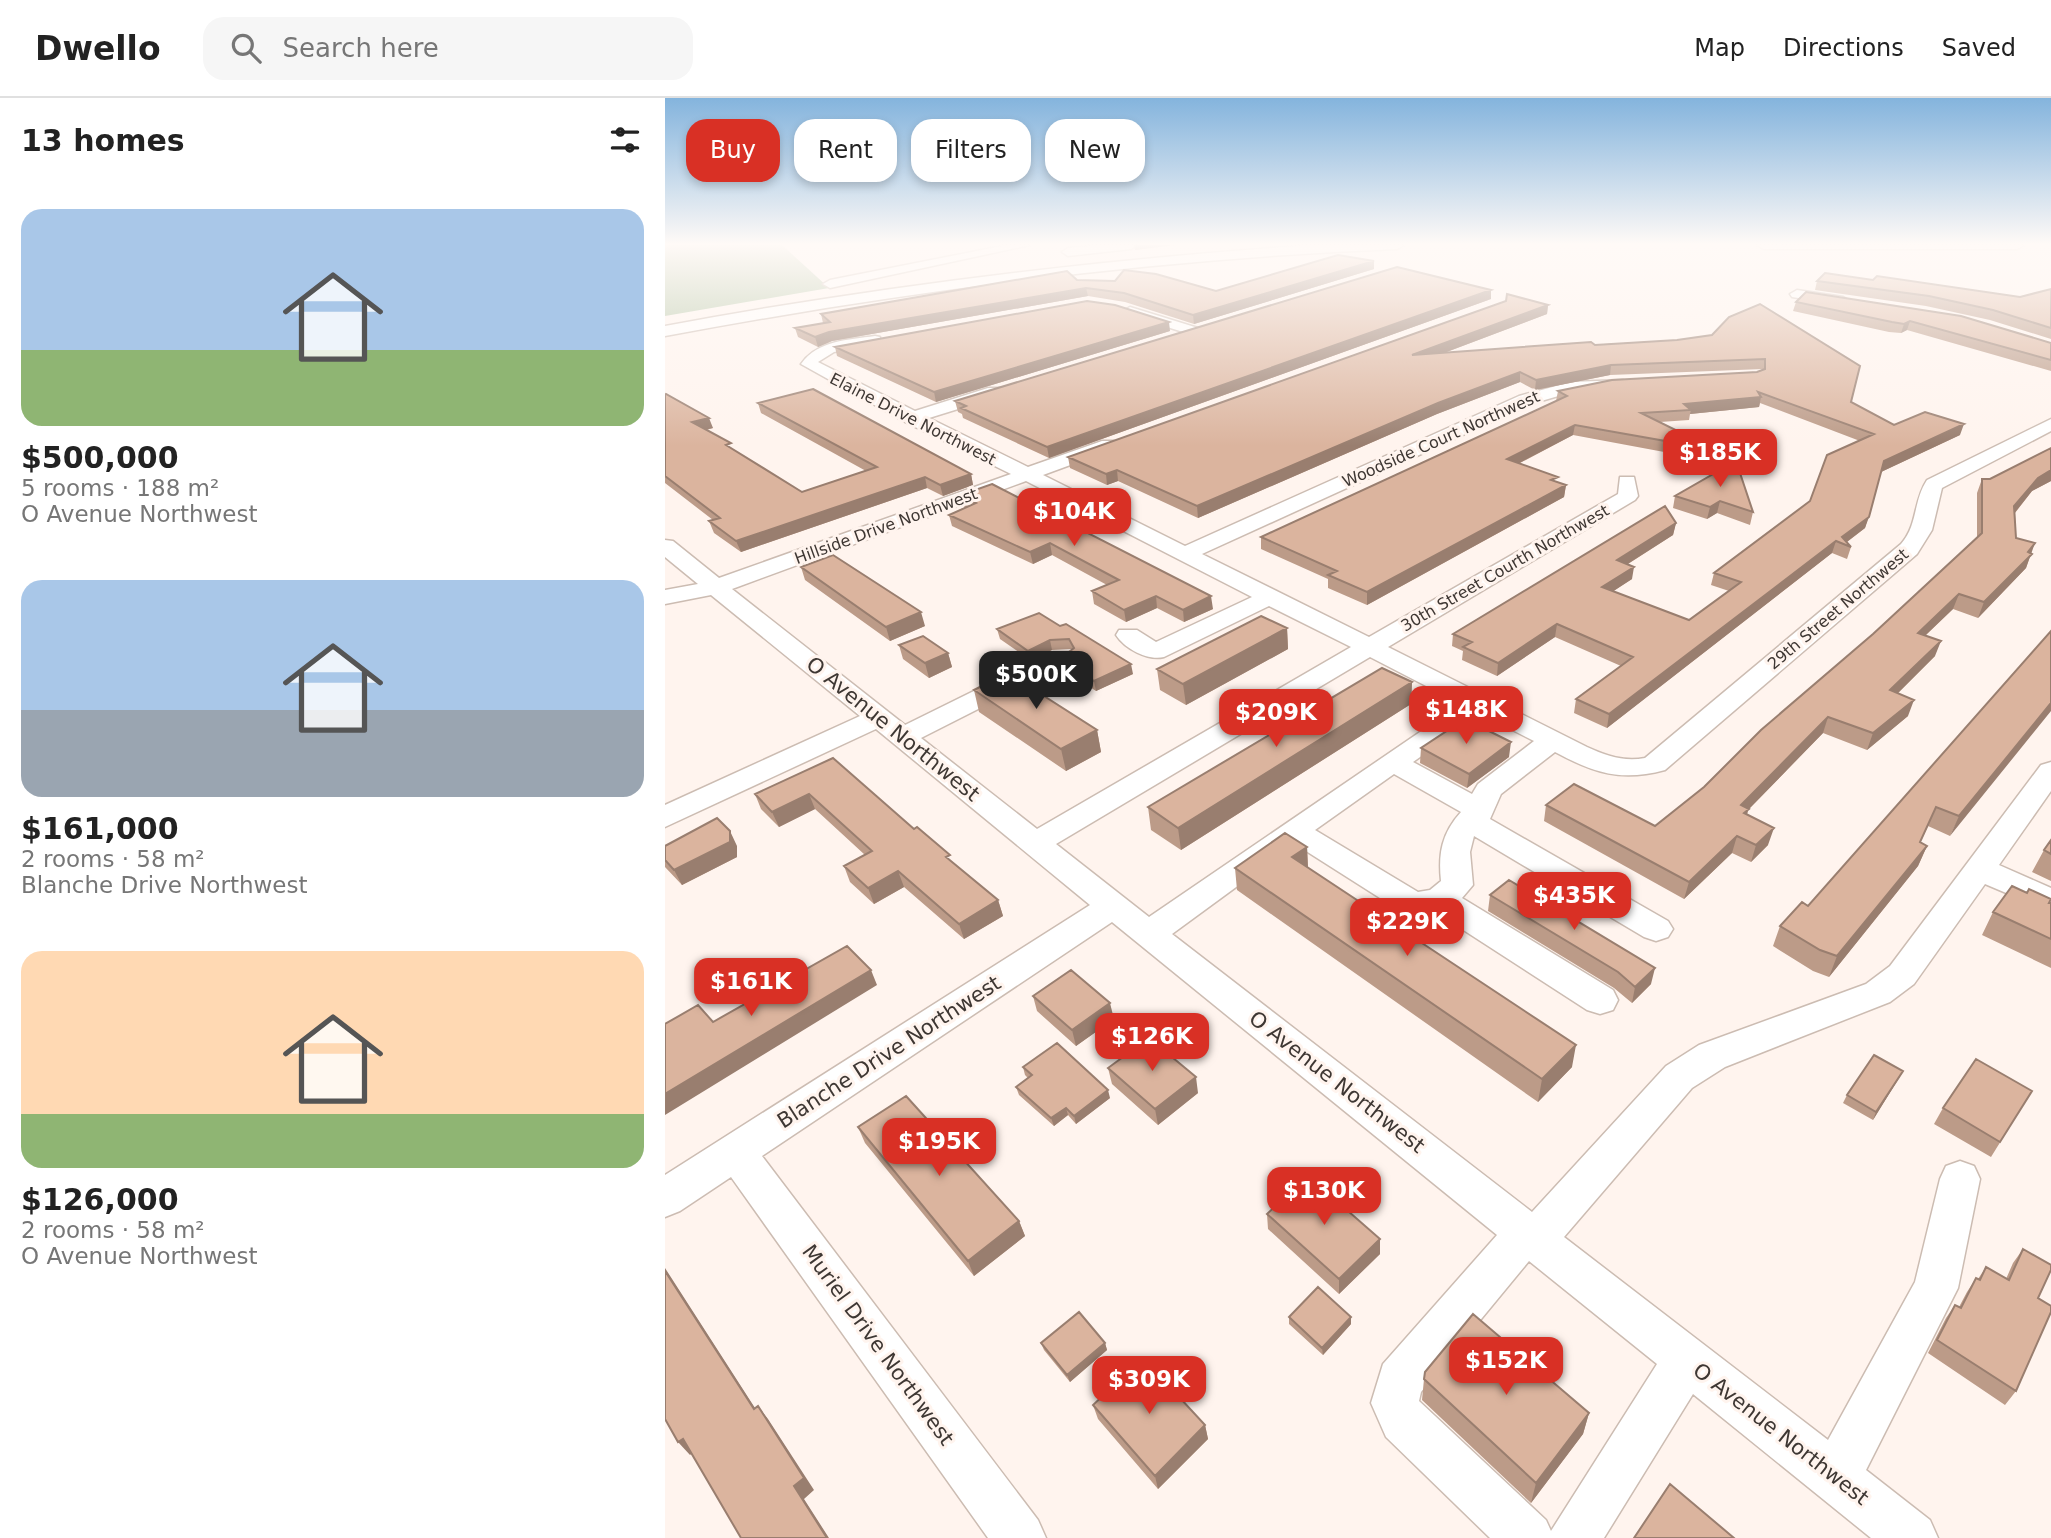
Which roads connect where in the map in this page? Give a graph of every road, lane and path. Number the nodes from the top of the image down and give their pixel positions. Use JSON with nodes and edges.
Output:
{"nodes":[{"id":1,"x":733,"y":312,"type":"edge"},
{"id":2,"x":778,"y":312,"type":"edge"},
{"id":3,"x":1138,"y":312,"type":"edge"},
{"id":4,"x":665,"y":323,"type":"edge"},
{"id":5,"x":665,"y":331,"type":"edge"},
{"id":6,"x":892,"y":337,"type":"edge"},
{"id":7,"x":1167,"y":340,"type":"edge"},
{"id":8,"x":1633,"y":382,"type":"edge"},
{"id":9,"x":1007,"y":388,"type":"edge"},
{"id":10,"x":911,"y":418,"type":"junction"},
{"id":11,"x":2051,"y":424,"type":"edge"},
{"id":12,"x":1121,"y":440,"type":"edge"},
{"id":13,"x":1025,"y":475,"type":"junction"},
{"id":14,"x":1627,"y":481,"type":"dead end"},
{"id":15,"x":665,"y":545,"type":"edge"},
{"id":16,"x":1183,"y":555,"type":"junction"},
{"id":17,"x":716,"y":587,"type":"junction"},
{"id":18,"x":665,"y":597,"type":"edge"},
{"id":19,"x":1269,"y":597,"type":"junction"},
{"id":20,"x":1128,"y":635,"type":"dead end"},
{"id":21,"x":1370,"y":648,"type":"junction"},
{"id":22,"x":1062,"y":657,"type":"edge"},
{"id":23,"x":1480,"y":703,"type":"junction"},
{"id":24,"x":890,"y":727,"type":"junction"},
{"id":25,"x":1553,"y":740,"type":"junction"},
{"id":26,"x":1393,"y":762,"type":"junction"},
{"id":27,"x":1641,"y":769,"type":"joint"},
{"id":28,"x":2051,"y":771,"type":"edge"},
{"id":29,"x":1476,"y":815,"type":"junction"},
{"id":30,"x":665,"y":817,"type":"edge"},
{"id":31,"x":1294,"y":830,"type":"junction"},
{"id":32,"x":1035,"y":843,"type":"junction"},
{"id":33,"x":1980,"y":869,"type":"junction"},
{"id":34,"x":1439,"y":899,"type":"junction"},
{"id":35,"x":2051,"y":901,"type":"edge"},
{"id":36,"x":1113,"y":906,"type":"junction"},
{"id":37,"x":1656,"y":929,"type":"dead end"},
{"id":38,"x":1149,"y":934,"type":"junction"},
{"id":39,"x":1599,"y":1000,"type":"dead end"},
{"id":40,"x":736,"y":1152,"type":"junction"},
{"id":41,"x":1960,"y":1178,"type":"dead end"},
{"id":42,"x":665,"y":1198,"type":"edge"},
{"id":43,"x":1530,"y":1236,"type":"junction"},
{"id":44,"x":1687,"y":1360,"type":"junction"},
{"id":45,"x":1835,"y":1477,"type":"junction"},
{"id":46,"x":1020,"y":1538,"type":"edge"},
{"id":47,"x":1528,"y":1538,"type":"edge"},
{"id":48,"x":1574,"y":1538,"type":"edge"},
{"id":49,"x":1912,"y":1538,"type":"edge"}],
"edges":[{"from":1,"to":4,"type":"main road"},
{"from":2,"to":5,"type":"main road"},
{"from":3,"to":7,"type":"street"},
{"from":6,"to":10,"type":"street","name":"Elaine Drive Northwest"},
{"from":8,"to":16,"type":"street","name":"Woodside Court Northwest"},
{"from":9,"to":10,"type":"street"},
{"from":10,"to":13,"type":"street","name":"Elaine Drive Northwest"},
{"from":11,"to":27,"type":"street","name":"29th Street Northwest"},
{"from":12,"to":13,"type":"street","name":"Hillside Drive Northwest"},
{"from":13,"to":16,"type":"street","name":"Elaine Drive Northwest"},
{"from":13,"to":17,"type":"street","name":"Hillside Drive Northwest"},
{"from":14,"to":21,"type":"street","name":"30th Street Courth Northwest"},
{"from":15,"to":17,"type":"street","name":"O Avenue Northwest"},
{"from":16,"to":19,"type":"street","name":"Elaine Drive Northwest"},
{"from":17,"to":18,"type":"street","name":"Hillside Drive Northwest"},
{"from":17,"to":24,"type":"street","name":"O Avenue Northwest"},
{"from":19,"to":20,"type":"street"},
{"from":19,"to":21,"type":"street","name":"Elaine Drive Northwest"},
{"from":21,"to":23,"type":"street","name":"Elaine Drive Northwest"},
{"from":21,"to":32,"type":"street"},
{"from":22,"to":24,"type":"street"},
{"from":23,"to":25,"type":"street","name":"Elaine Drive Northwest"},
{"from":23,"to":26,"type":"street"},
{"from":24,"to":30,"type":"street"},
{"from":24,"to":32,"type":"street","name":"O Avenue Northwest"},
{"from":25,"to":27,"type":"street","name":"Elaine Drive Northwest"},
{"from":25,"to":29,"type":"street"},
{"from":26,"to":29,"type":"street"},
{"from":26,"to":31,"type":"street"},
{"from":28,"to":33,"type":"street"},
{"from":29,"to":34,"type":"street"},
{"from":29,"to":37,"type":"street"},
{"from":31,"to":34,"type":"street"},
{"from":31,"to":38,"type":"street"},
{"from":32,"to":36,"type":"street","name":"O Avenue Northwest"},
{"from":33,"to":35,"type":"street"},
{"from":33,"to":43,"type":"street"},
{"from":34,"to":39,"type":"street"},
{"from":36,"to":38,"type":"street","name":"O Avenue Northwest"},
{"from":36,"to":40,"type":"street","name":"Blanche Drive Northwest"},
{"from":38,"to":43,"type":"street","name":"O Avenue Northwest"},
{"from":40,"to":42,"type":"street","name":"Blanche Drive Northwest"},
{"from":40,"to":46,"type":"street","name":"Muriel Drive Northwest"},
{"from":41,"to":45,"type":"street"},
{"from":43,"to":44,"type":"street","name":"O Avenue Northwest"},
{"from":43,"to":47,"type":"street"},
{"from":44,"to":45,"type":"street","name":"O Avenue Northwest"},
{"from":44,"to":48,"type":"street"},
{"from":45,"to":49,"type":"street","name":"O Avenue Northwest"}]}
